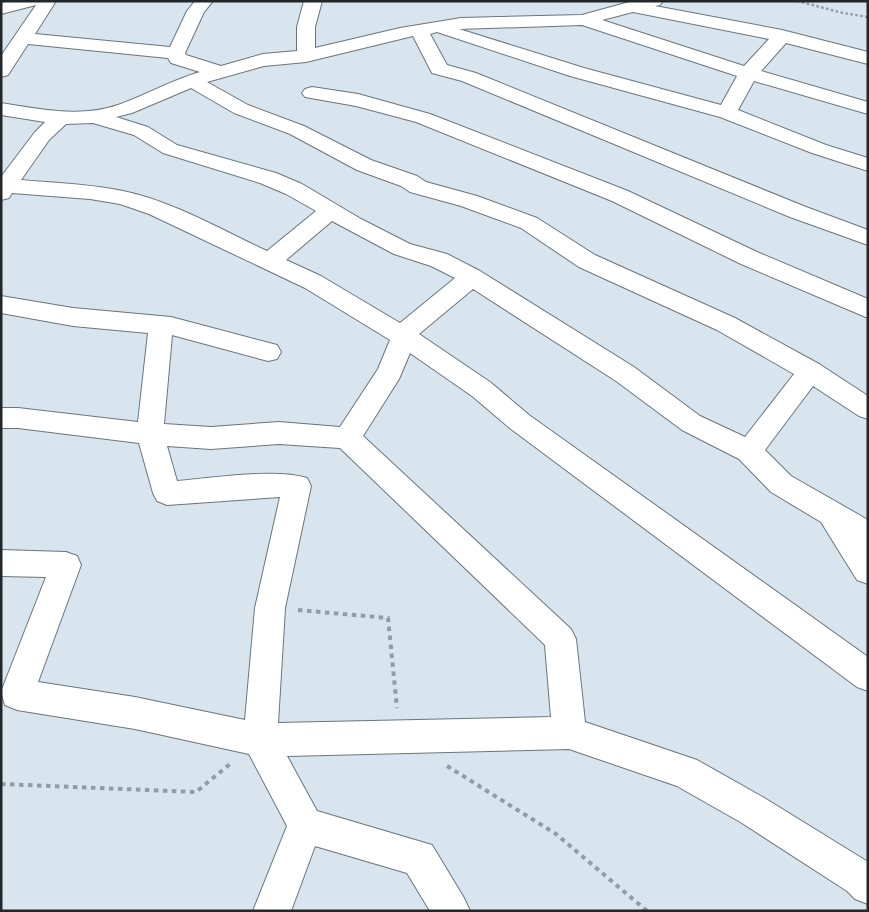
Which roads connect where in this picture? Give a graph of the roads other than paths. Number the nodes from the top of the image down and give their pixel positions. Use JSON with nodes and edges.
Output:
{"nodes":[{"id":1,"x":30,"y":1,"type":"edge"},
{"id":2,"x":47,"y":1,"type":"edge"},
{"id":3,"x":204,"y":1,"type":"edge"},
{"id":4,"x":313,"y":1,"type":"edge"},
{"id":5,"x":523,"y":1,"type":"edge"},
{"id":6,"x":654,"y":1,"type":"edge"},
{"id":7,"x":634,"y":7,"type":"junction"},
{"id":8,"x":1,"y":9,"type":"edge"},
{"id":9,"x":582,"y":20,"type":"junction"},
{"id":10,"x":537,"y":21,"type":"junction"},
{"id":11,"x":428,"y":29,"type":"junction"},
{"id":12,"x":782,"y":36,"type":"junction"},
{"id":13,"x":24,"y":38,"type":"junction"},
{"id":14,"x":176,"y":53,"type":"junction"},
{"id":15,"x":312,"y":54,"type":"junction"},
{"id":16,"x":526,"y":56,"type":"junction"},
{"id":17,"x":868,"y":58,"type":"edge"},
{"id":18,"x":1,"y":71,"type":"edge"},
{"id":19,"x":222,"y":72,"type":"junction"},
{"id":20,"x":748,"y":73,"type":"junction"},
{"id":21,"x":192,"y":81,"type":"junction"},
{"id":22,"x":868,"y":108,"type":"edge"},
{"id":23,"x":1,"y":109,"type":"edge"},
{"id":24,"x":303,"y":111,"type":"junction"},
{"id":25,"x":727,"y":113,"type":"junction"},
{"id":26,"x":94,"y":117,"type":"junction"},
{"id":27,"x":60,"y":118,"type":"junction"},
{"id":28,"x":868,"y":165,"type":"edge"},
{"id":29,"x":4,"y":189,"type":"edge"},
{"id":30,"x":330,"y":211,"type":"junction"},
{"id":31,"x":868,"y":238,"type":"edge"},
{"id":32,"x":269,"y":262,"type":"junction"},
{"id":33,"x":472,"y":277,"type":"junction"},
{"id":34,"x":1,"y":304,"type":"edge"},
{"id":35,"x":868,"y":309,"type":"edge"},
{"id":36,"x":161,"y":325,"type":"junction"},
{"id":37,"x":403,"y":336,"type":"junction"},
{"id":38,"x":268,"y":352,"type":"dead end"},
{"id":39,"x":810,"y":371,"type":"junction"},
{"id":40,"x":868,"y":409,"type":"edge"},
{"id":41,"x":1,"y":418,"type":"edge"},
{"id":42,"x":150,"y":434,"type":"junction"},
{"id":43,"x":347,"y":438,"type":"junction"},
{"id":44,"x":749,"y":451,"type":"junction"},
{"id":45,"x":830,"y":513,"type":"junction"},
{"id":46,"x":868,"y":536,"type":"edge"},
{"id":47,"x":1,"y":563,"type":"edge"},
{"id":48,"x":868,"y":571,"type":"edge"},
{"id":49,"x":868,"y":676,"type":"edge"},
{"id":50,"x":569,"y":733,"type":"junction"},
{"id":51,"x":260,"y":740,"type":"junction"},
{"id":52,"x":304,"y":825,"type":"junction"},
{"id":53,"x":868,"y":886,"type":"edge"},
{"id":54,"x":272,"y":911,"type":"edge"},
{"id":55,"x":451,"y":911,"type":"edge"}],
"edges":[{"from":1,"to":8,"type":"street"},
{"from":2,"to":13,"type":"street"},
{"from":3,"to":14,"type":"street"},
{"from":4,"to":15,"type":"street"},
{"from":5,"to":10,"type":"street"},
{"from":6,"to":7,"type":"street"},
{"from":7,"to":9,"type":"street"},
{"from":7,"to":12,"type":"street"},
{"from":9,"to":10,"type":"street"},
{"from":9,"to":20,"type":"street"},
{"from":10,"to":11,"type":"street"},
{"from":10,"to":16,"type":"street"},
{"from":11,"to":15,"type":"street"},
{"from":11,"to":16,"type":"street"},
{"from":11,"to":31,"type":"street"},
{"from":12,"to":17,"type":"street"},
{"from":12,"to":20,"type":"street"},
{"from":13,"to":14,"type":"street"},
{"from":13,"to":18,"type":"street"},
{"from":14,"to":19,"type":"street"},
{"from":15,"to":19,"type":"street"},
{"from":15,"to":24,"type":"street"},
{"from":16,"to":25,"type":"street"},
{"from":19,"to":21,"type":"street"},
{"from":20,"to":22,"type":"street"},
{"from":20,"to":25,"type":"street"},
{"from":21,"to":24,"type":"street"},
{"from":21,"to":26,"type":"street"},
{"from":23,"to":27,"type":"street"},
{"from":24,"to":35,"type":"street"},
{"from":24,"to":39,"type":"street"},
{"from":25,"to":28,"type":"street"},
{"from":26,"to":27,"type":"street"},
{"from":26,"to":30,"type":"street"},
{"from":27,"to":29,"type":"street"},
{"from":29,"to":32,"type":"street"},
{"from":30,"to":32,"type":"street"},
{"from":30,"to":33,"type":"street"},
{"from":32,"to":37,"type":"street"},
{"from":33,"to":37,"type":"street"},
{"from":33,"to":44,"type":"street"},
{"from":34,"to":36,"type":"street"},
{"from":36,"to":38,"type":"street"},
{"from":36,"to":42,"type":"street"},
{"from":37,"to":43,"type":"street"},
{"from":37,"to":49,"type":"street"},
{"from":39,"to":40,"type":"street"},
{"from":39,"to":44,"type":"street"},
{"from":41,"to":42,"type":"street"},
{"from":42,"to":43,"type":"street"},
{"from":42,"to":51,"type":"street"},
{"from":43,"to":50,"type":"street"},
{"from":44,"to":45,"type":"street"},
{"from":45,"to":46,"type":"street"},
{"from":45,"to":48,"type":"street"},
{"from":47,"to":51,"type":"street"},
{"from":50,"to":51,"type":"street"},
{"from":50,"to":53,"type":"street"},
{"from":51,"to":52,"type":"street"},
{"from":52,"to":54,"type":"street"},
{"from":52,"to":55,"type":"street"}]}
